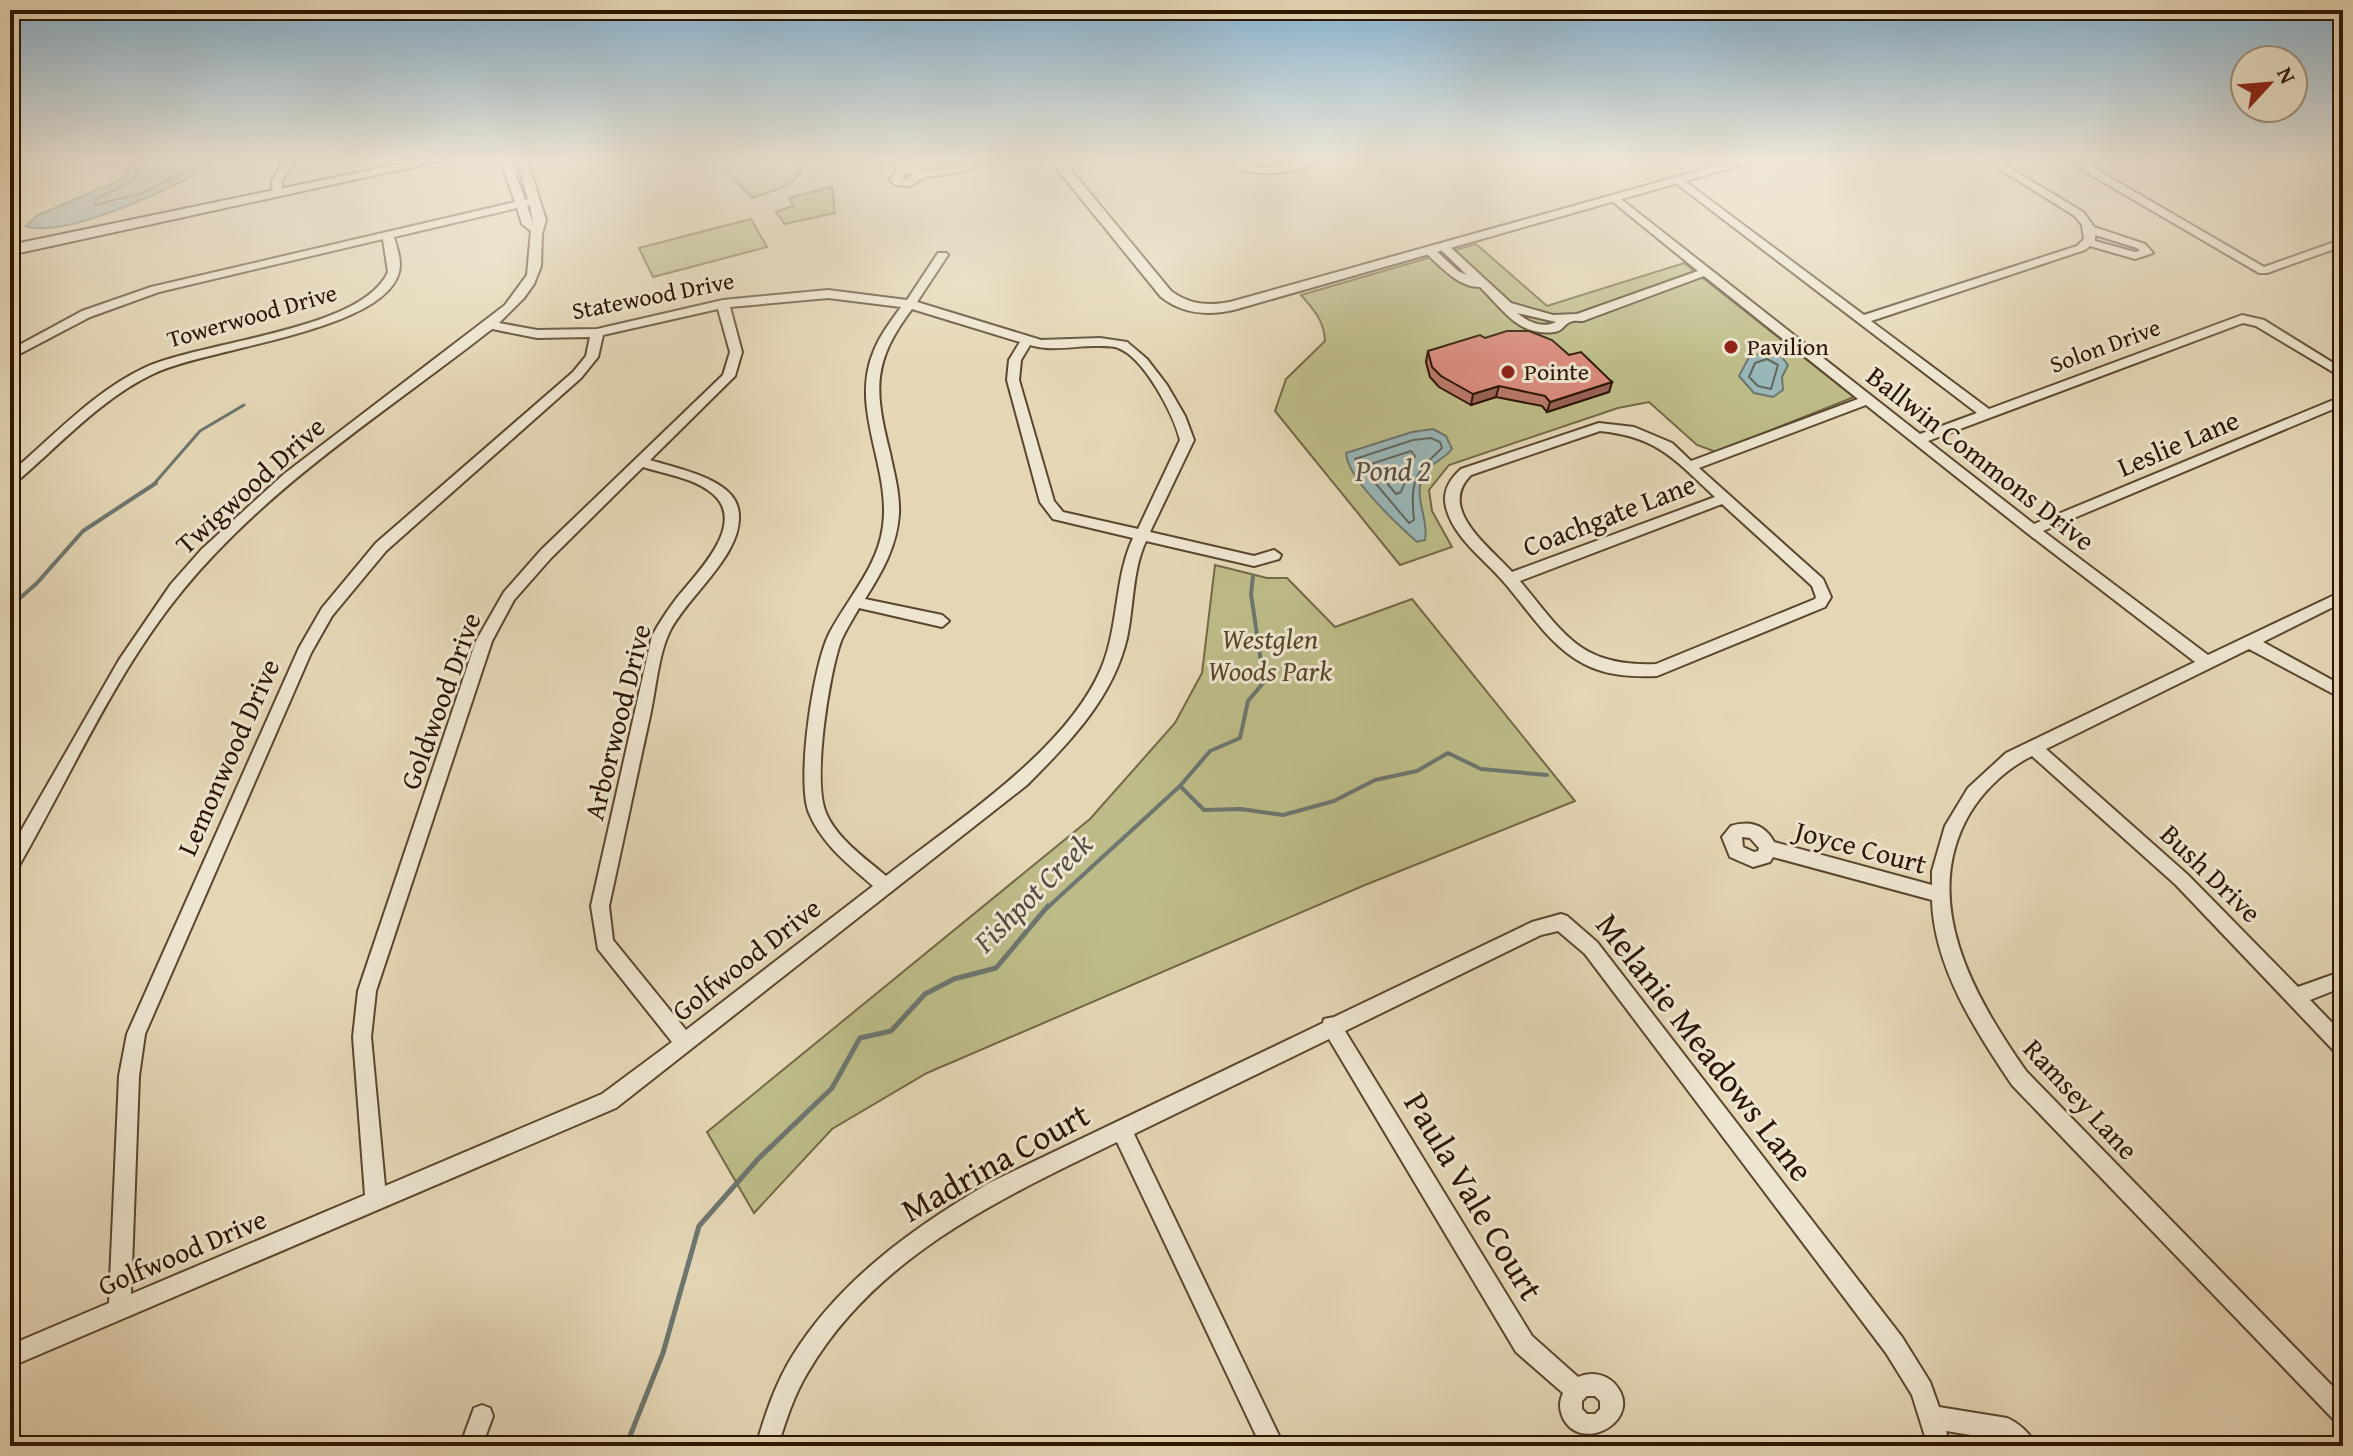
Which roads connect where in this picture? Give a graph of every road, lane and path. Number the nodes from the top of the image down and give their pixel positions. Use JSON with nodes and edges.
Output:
{"nodes":[{"id":1,"x":120,"y":227,"type":"edge"},
{"id":2,"x":422,"y":227,"type":"edge"},
{"id":3,"x":532,"y":227,"type":"edge"},
{"id":4,"x":1111,"y":227,"type":"edge"},
{"id":5,"x":1513,"y":227,"type":"edge"},
{"id":6,"x":1649,"y":227,"type":"edge"},
{"id":7,"x":1738,"y":227,"type":"edge"},
{"id":8,"x":2185,"y":227,"type":"edge"},
{"id":9,"x":2089,"y":229,"type":"joint"},
{"id":10,"x":388,"y":235,"type":"junction"},
{"id":11,"x":2087,"y":242,"type":"junction"},
{"id":12,"x":2343,"y":242,"type":"edge"},
{"id":13,"x":1437,"y":249,"type":"junction"},
{"id":14,"x":10,"y":250,"type":"edge"},
{"id":15,"x":942,"y":255,"type":"dead end"},
{"id":16,"x":1705,"y":272,"type":"junction"},
{"id":17,"x":723,"y":304,"type":"junction"},
{"id":18,"x":910,"y":304,"type":"junction"},
{"id":19,"x":1861,"y":320,"type":"junction"},
{"id":20,"x":487,"y":324,"type":"junction"},
{"id":21,"x":597,"y":333,"type":"junction"},
{"id":22,"x":1026,"y":342,"type":"junction"},
{"id":23,"x":1108,"y":342,"type":"joint"},
{"id":24,"x":10,"y":355,"type":"edge"},
{"id":25,"x":2343,"y":374,"type":"edge"},
{"id":26,"x":1868,"y":400,"type":"junction"},
{"id":27,"x":2343,"y":400,"type":"edge"},
{"id":28,"x":1986,"y":413,"type":"junction"},
{"id":29,"x":1919,"y":439,"type":"junction"},
{"id":30,"x":641,"y":462,"type":"junction"},
{"id":31,"x":1690,"y":466,"type":"junction"},
{"id":32,"x":10,"y":480,"type":"edge"},
{"id":33,"x":1725,"y":498,"type":"junction"},
{"id":34,"x":2032,"y":530,"type":"junction"},
{"id":35,"x":1140,"y":535,"type":"junction"},
{"id":36,"x":1274,"y":555,"type":"dead end"},
{"id":37,"x":1510,"y":579,"type":"junction"},
{"id":38,"x":2343,"y":596,"type":"edge"},
{"id":39,"x":856,"y":602,"type":"junction"},
{"id":40,"x":942,"y":621,"type":"dead end"},
{"id":41,"x":2250,"y":642,"type":"junction"},
{"id":42,"x":2208,"y":663,"type":"junction"},
{"id":43,"x":2343,"y":693,"type":"edge"},
{"id":44,"x":2032,"y":746,"type":"junction"},
{"id":45,"x":1768,"y":848,"type":"dead end"},
{"id":46,"x":10,"y":866,"type":"edge"},
{"id":47,"x":885,"y":886,"type":"junction"},
{"id":48,"x":1941,"y":895,"type":"junction"},
{"id":49,"x":2343,"y":979,"type":"edge"},
{"id":50,"x":2294,"y":997,"type":"junction"},
{"id":51,"x":1331,"y":1025,"type":"junction"},
{"id":52,"x":685,"y":1043,"type":"junction"},
{"id":53,"x":2343,"y":1047,"type":"edge"},
{"id":54,"x":1121,"y":1128,"type":"junction"},
{"id":55,"x":376,"y":1201,"type":"junction"},
{"id":56,"x":120,"y":1308,"type":"junction"},
{"id":57,"x":10,"y":1356,"type":"edge"},
{"id":58,"x":1575,"y":1389,"type":"dead end"},
{"id":59,"x":2343,"y":1413,"type":"edge"},
{"id":60,"x":482,"y":1416,"type":"dead end"},
{"id":61,"x":1933,"y":1418,"type":"junction"},
{"id":62,"x":471,"y":1446,"type":"edge"},
{"id":63,"x":767,"y":1446,"type":"edge"},
{"id":64,"x":1273,"y":1446,"type":"edge"},
{"id":65,"x":1939,"y":1446,"type":"edge"},
{"id":66,"x":2025,"y":1446,"type":"edge"}],
"edges":[{"from":1,"to":14,"type":"main road"},
{"from":2,"to":10,"type":"street"},
{"from":3,"to":20,"type":"street","name":"Twigwood Drive"},
{"from":4,"to":13,"type":"street"},
{"from":5,"to":13,"type":"street"},
{"from":6,"to":16,"type":"street","name":"Ballwin Commons Drive"},
{"from":7,"to":19,"type":"street"},
{"from":8,"to":12,"type":"street"},
{"from":9,"to":11,"type":"street"},
{"from":9,"to":11,"type":"street"},
{"from":10,"to":24,"type":"street"},
{"from":10,"to":32,"type":"street","name":"Towerwood Drive"},
{"from":11,"to":19,"type":"street"},
{"from":13,"to":16,"type":"street"},
{"from":15,"to":18,"type":"street"},
{"from":16,"to":26,"type":"street","name":"Ballwin Commons Drive"},
{"from":17,"to":18,"type":"street","name":"Statewood Drive"},
{"from":17,"to":21,"type":"street","name":"Statewood Drive"},
{"from":17,"to":30,"type":"street","name":"Goldwood Drive"},
{"from":18,"to":22,"type":"street","name":"Statewood Drive"},
{"from":18,"to":39,"type":"street"},
{"from":19,"to":28,"type":"street"},
{"from":20,"to":21,"type":"street","name":"Statewood Drive"},
{"from":20,"to":46,"type":"street","name":"Twigwood Drive"},
{"from":21,"to":56,"type":"street","name":"Lemonwood Drive"},
{"from":22,"to":23,"type":"street","name":"Statewood Drive"},
{"from":22,"to":35,"type":"street"},
{"from":23,"to":35,"type":"street","name":"Golfwood Drive"},
{"from":25,"to":28,"type":"street","name":"Solon Drive"},
{"from":26,"to":29,"type":"street","name":"Ballwin Commons Drive"},
{"from":26,"to":31,"type":"street"},
{"from":27,"to":34,"type":"street","name":"Leslie Lane"},
{"from":28,"to":29,"type":"street","name":"Solon Drive"},
{"from":29,"to":34,"type":"street","name":"Ballwin Commons Drive"},
{"from":30,"to":52,"type":"street","name":"Arborwood Drive"},
{"from":30,"to":55,"type":"street","name":"Goldwood Drive"},
{"from":31,"to":33,"type":"street"},
{"from":31,"to":37,"type":"street"},
{"from":33,"to":37,"type":"street","name":"Coachgate Lane"},
{"from":33,"to":37,"type":"street"},
{"from":34,"to":42,"type":"street","name":"Ballwin Commons Drive"},
{"from":35,"to":36,"type":"street"},
{"from":35,"to":47,"type":"street","name":"Golfwood Drive"},
{"from":38,"to":41,"type":"street","name":"Ramsey Lane"},
{"from":39,"to":40,"type":"street"},
{"from":39,"to":47,"type":"street"},
{"from":41,"to":42,"type":"street","name":"Ramsey Lane"},
{"from":41,"to":43,"type":"street"},
{"from":42,"to":44,"type":"street","name":"Ramsey Lane"},
{"from":44,"to":48,"type":"street","name":"Ramsey Lane"},
{"from":44,"to":50,"type":"street","name":"Bush Drive"},
{"from":45,"to":48,"type":"street","name":"Joyce Court"},
{"from":47,"to":52,"type":"street","name":"Golfwood Drive"},
{"from":48,"to":59,"type":"street","name":"Ramsey Lane"},
{"from":49,"to":50,"type":"street"},
{"from":50,"to":53,"type":"street","name":"Bush Drive"},
{"from":51,"to":54,"type":"street","name":"Melanie Meadows Lane"},
{"from":51,"to":58,"type":"street","name":"Paula Vale Court"},
{"from":51,"to":61,"type":"street","name":"Melanie Meadows Lane"},
{"from":52,"to":55,"type":"street","name":"Golfwood Drive"},
{"from":54,"to":63,"type":"street","name":"Madrina Court"},
{"from":54,"to":64,"type":"street"},
{"from":55,"to":56,"type":"street","name":"Golfwood Drive"},
{"from":56,"to":57,"type":"street","name":"Golfwood Drive"},
{"from":60,"to":62,"type":"street"},
{"from":61,"to":65,"type":"street","name":"Melanie Meadows Lane"},
{"from":61,"to":66,"type":"street"}]}
